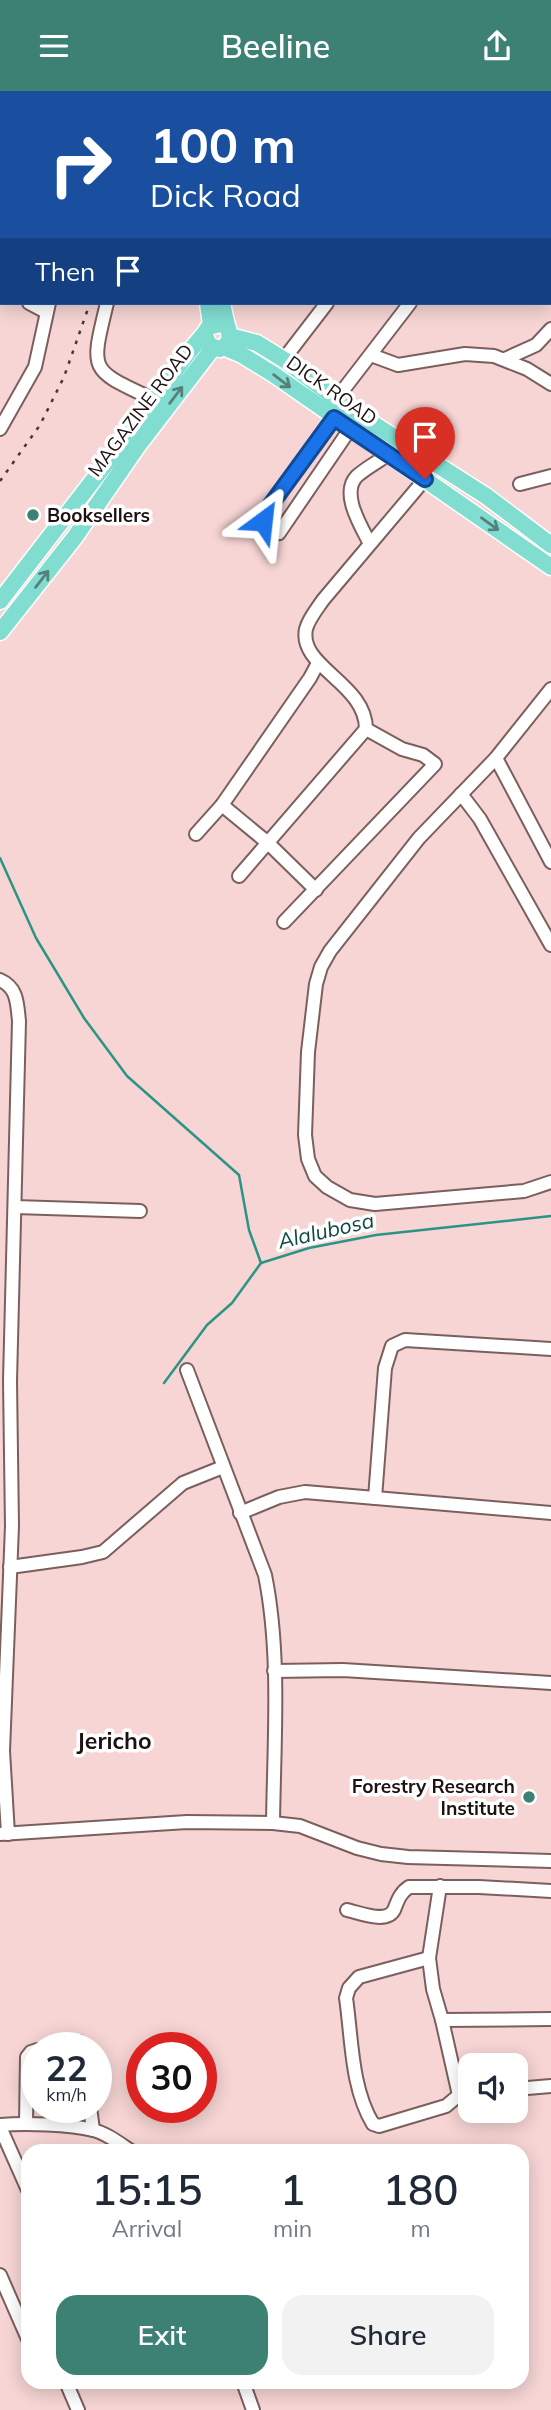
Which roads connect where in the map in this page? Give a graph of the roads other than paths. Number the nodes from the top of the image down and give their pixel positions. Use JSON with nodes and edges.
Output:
{"nodes":[{"id":1,"x":107,"y":305,"type":"edge"},
{"id":2,"x":209,"y":305,"type":"edge"},
{"id":3,"x":222,"y":305,"type":"edge"},
{"id":4,"x":325,"y":305,"type":"edge"},
{"id":5,"x":408,"y":305,"type":"edge"},
{"id":6,"x":48,"y":307,"type":"edge"},
{"id":7,"x":551,"y":328,"type":"edge"},
{"id":8,"x":218,"y":335,"type":"junction"},
{"id":9,"x":371,"y":355,"type":"junction"},
{"id":10,"x":505,"y":359,"type":"junction"},
{"id":11,"x":286,"y":361,"type":"junction"},
{"id":12,"x":551,"y":384,"type":"edge"},
{"id":13,"x":337,"y":398,"type":"junction"},
{"id":14,"x":155,"y":400,"type":"junction"},
{"id":15,"x":334,"y":418,"type":"junction"},
{"id":16,"x":0,"y":429,"type":"edge"},
{"id":17,"x":350,"y":429,"type":"junction"},
{"id":18,"x":389,"y":454,"type":"junction"},
{"id":19,"x":435,"y":462,"type":"junction"},
{"id":20,"x":551,"y":476,"type":"edge"},
{"id":21,"x":425,"y":479,"type":"junction"},
{"id":22,"x":520,"y":484,"type":"dead end"},
{"id":23,"x":369,"y":542,"type":"junction"},
{"id":24,"x":551,"y":545,"type":"edge"},
{"id":25,"x":551,"y":568,"type":"edge"},
{"id":26,"x":0,"y":601,"type":"edge"},
{"id":27,"x":0,"y":632,"type":"edge"},
{"id":28,"x":318,"y":663,"type":"junction"},
{"id":29,"x":551,"y":689,"type":"edge"},
{"id":30,"x":366,"y":729,"type":"junction"},
{"id":31,"x":496,"y":758,"type":"junction"},
{"id":32,"x":461,"y":794,"type":"junction"},
{"id":33,"x":222,"y":805,"type":"junction"},
{"id":34,"x":196,"y":834,"type":"dead end"},
{"id":35,"x":268,"y":843,"type":"junction"},
{"id":36,"x":551,"y":862,"type":"edge"},
{"id":37,"x":239,"y":876,"type":"dead end"},
{"id":38,"x":316,"y":890,"type":"junction"},
{"id":39,"x":284,"y":922,"type":"dead end"},
{"id":40,"x":551,"y":945,"type":"edge"},
{"id":41,"x":0,"y":981,"type":"edge"},
{"id":42,"x":551,"y":1182,"type":"edge"},
{"id":43,"x":15,"y":1207,"type":"junction"},
{"id":44,"x":140,"y":1211,"type":"dead end"},
{"id":45,"x":551,"y":1349,"type":"edge"},
{"id":46,"x":187,"y":1370,"type":"dead end"},
{"id":47,"x":223,"y":1467,"type":"junction"},
{"id":48,"x":374,"y":1498,"type":"junction"},
{"id":49,"x":240,"y":1513,"type":"junction"},
{"id":50,"x":551,"y":1513,"type":"edge"},
{"id":51,"x":10,"y":1567,"type":"junction"},
{"id":52,"x":274,"y":1671,"type":"junction"},
{"id":53,"x":551,"y":1683,"type":"edge"},
{"id":54,"x":273,"y":1822,"type":"junction"},
{"id":55,"x":4,"y":1834,"type":"edge"},
{"id":56,"x":551,"y":1861,"type":"edge"},
{"id":57,"x":440,"y":1886,"type":"junction"},
{"id":58,"x":551,"y":1891,"type":"edge"},
{"id":59,"x":348,"y":1910,"type":"dead end"},
{"id":60,"x":429,"y":1958,"type":"junction"},
{"id":61,"x":551,"y":2018,"type":"edge"},
{"id":62,"x":442,"y":2021,"type":"junction"},
{"id":63,"x":458,"y":2072,"type":"edge"},
{"id":64,"x":551,"y":2086,"type":"edge"},
{"id":65,"x":528,"y":2088,"type":"edge"},
{"id":66,"x":458,"y":2098,"type":"edge"},
{"id":67,"x":26,"y":2123,"type":"joint"},
{"id":68,"x":92,"y":2123,"type":"edge"},
{"id":69,"x":0,"y":2126,"type":"edge"},
{"id":70,"x":93,"y":2130,"type":"junction"},
{"id":71,"x":121,"y":2144,"type":"edge"},
{"id":72,"x":21,"y":2174,"type":"edge"},
{"id":73,"x":0,"y":2275,"type":"edge"},
{"id":74,"x":21,"y":2322,"type":"edge"},
{"id":75,"x":69,"y":2389,"type":"edge"},
{"id":76,"x":246,"y":2389,"type":"edge"},
{"id":77,"x":78,"y":2410,"type":"edge"},
{"id":78,"x":253,"y":2410,"type":"edge"}],
"edges":[{"from":1,"to":14,"type":"street"},
{"from":2,"to":8,"type":"main road"},
{"from":3,"to":8,"type":"main road"},
{"from":4,"to":11,"type":"street"},
{"from":5,"to":9,"type":"street"},
{"from":6,"to":16,"type":"street"},
{"from":7,"to":10,"type":"street"},
{"from":8,"to":11,"type":"main road","name":"DICK ROAD"},
{"from":8,"to":14,"type":"main road","name":"MAGAZINE ROAD"},
{"from":8,"to":15,"type":"main road","name":"DICK ROAD","one_way":true},
{"from":27,"to":8,"type":"main road","name":"MAGAZINE ROAD","one_way":true},
{"from":9,"to":10,"type":"street"},
{"from":9,"to":13,"type":"street"},
{"from":10,"to":12,"type":"street"},
{"from":11,"to":13,"type":"main road","name":"DICK ROAD"},
{"from":13,"to":19,"type":"main road","name":"DICK ROAD"},
{"from":14,"to":26,"type":"main road","name":"MAGAZINE ROAD"},
{"from":15,"to":17,"type":"main road","name":"DICK ROAD"},
{"from":15,"to":17,"type":"street"},
{"from":17,"to":18,"type":"main road","name":"DICK ROAD"},
{"from":18,"to":21,"type":"main road","name":"DICK ROAD"},
{"from":18,"to":23,"type":"street"},
{"from":19,"to":21,"type":"street"},
{"from":19,"to":24,"type":"main road","name":"DICK ROAD"},
{"from":20,"to":22,"type":"street"},
{"from":21,"to":23,"type":"street"},
{"from":21,"to":25,"type":"main road","name":"DICK ROAD","one_way":true},
{"from":23,"to":28,"type":"street"},
{"from":28,"to":30,"type":"street"},
{"from":28,"to":33,"type":"street"},
{"from":29,"to":31,"type":"street"},
{"from":30,"to":35,"type":"street"},
{"from":30,"to":38,"type":"street"},
{"from":31,"to":32,"type":"street"},
{"from":31,"to":36,"type":"street"},
{"from":32,"to":40,"type":"street"},
{"from":32,"to":42,"type":"street"},
{"from":33,"to":34,"type":"street"},
{"from":33,"to":35,"type":"street"},
{"from":35,"to":37,"type":"street"},
{"from":35,"to":38,"type":"street"},
{"from":38,"to":39,"type":"street"},
{"from":41,"to":43,"type":"street"},
{"from":43,"to":44,"type":"street"},
{"from":43,"to":51,"type":"street"},
{"from":45,"to":48,"type":"street"},
{"from":46,"to":47,"type":"street"},
{"from":47,"to":49,"type":"street"},
{"from":47,"to":51,"type":"street"},
{"from":48,"to":49,"type":"street"},
{"from":48,"to":50,"type":"street"},
{"from":49,"to":52,"type":"street"},
{"from":51,"to":55,"type":"street"},
{"from":52,"to":53,"type":"street"},
{"from":52,"to":54,"type":"street"},
{"from":54,"to":55,"type":"street"},
{"from":54,"to":56,"type":"street"},
{"from":57,"to":58,"type":"street"},
{"from":57,"to":59,"type":"street"},
{"from":57,"to":60,"type":"street"},
{"from":60,"to":62,"type":"street"},
{"from":60,"to":66,"type":"street"},
{"from":61,"to":62,"type":"street"},
{"from":62,"to":63,"type":"street"},
{"from":64,"to":65,"type":"street"},
{"from":67,"to":69,"type":"street"},
{"from":67,"to":70,"type":"street"},
{"from":68,"to":70,"type":"street"},
{"from":69,"to":72,"type":"street"},
{"from":70,"to":71,"type":"street"},
{"from":73,"to":74,"type":"street"},
{"from":75,"to":77,"type":"street"},
{"from":76,"to":78,"type":"street"}]}
